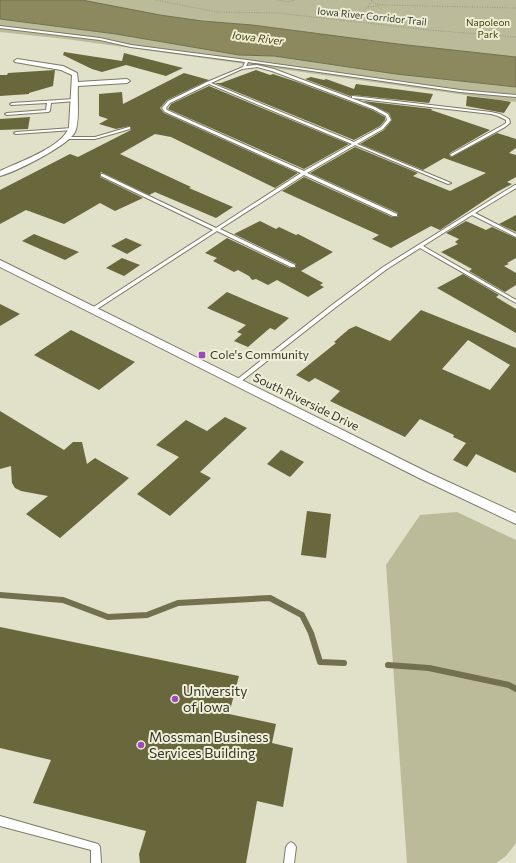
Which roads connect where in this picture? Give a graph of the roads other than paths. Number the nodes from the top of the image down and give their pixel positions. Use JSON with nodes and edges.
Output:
{"nodes":[{"id":1,"x":0,"y":27,"type":"edge"},
{"id":2,"x":17,"y":61,"type":"dead end"},
{"id":3,"x":247,"y":61,"type":"junction"},
{"id":4,"x":244,"y":67,"type":"junction"},
{"id":5,"x":127,"y":81,"type":"dead end"},
{"id":6,"x":208,"y":83,"type":"junction"},
{"id":7,"x":75,"y":84,"type":"junction"},
{"id":8,"x":343,"y":96,"type":"junction"},
{"id":9,"x":516,"y":96,"type":"edge"},
{"id":10,"x":74,"y":100,"type":"junction"},
{"id":11,"x":49,"y":101,"type":"junction"},
{"id":12,"x":12,"y":104,"type":"dead end"},
{"id":13,"x":7,"y":114,"type":"dead end"},
{"id":14,"x":129,"y":128,"type":"dead end"},
{"id":15,"x":72,"y":130,"type":"junction"},
{"id":16,"x":16,"y":133,"type":"dead end"},
{"id":17,"x":66,"y":138,"type":"junction"},
{"id":18,"x":353,"y":143,"type":"junction"},
{"id":19,"x":452,"y":155,"type":"dead end"},
{"id":20,"x":304,"y":173,"type":"junction"},
{"id":21,"x":0,"y":174,"type":"edge"},
{"id":22,"x":102,"y":175,"type":"dead end"},
{"id":23,"x":449,"y":183,"type":"dead end"},
{"id":24,"x":516,"y":186,"type":"edge"},
{"id":25,"x":473,"y":214,"type":"junction"},
{"id":26,"x":395,"y":215,"type":"dead end"},
{"id":27,"x":216,"y":229,"type":"junction"},
{"id":28,"x":516,"y":236,"type":"edge"},
{"id":29,"x":419,"y":246,"type":"junction"},
{"id":30,"x":0,"y":263,"type":"edge"},
{"id":31,"x":292,"y":266,"type":"dead end"},
{"id":32,"x":516,"y":302,"type":"edge"},
{"id":33,"x":94,"y":309,"type":"junction"},
{"id":34,"x":237,"y":382,"type":"junction"},
{"id":35,"x":516,"y":519,"type":"edge"},
{"id":36,"x":0,"y":821,"type":"edge"},
{"id":37,"x":291,"y":847,"type":"dead end"},
{"id":38,"x":96,"y":863,"type":"edge"},
{"id":39,"x":288,"y":863,"type":"edge"}],
"edges":[{"from":1,"to":3,"type":"lane"},
{"from":2,"to":7,"type":"street"},
{"from":3,"to":4,"type":"lane"},
{"from":3,"to":9,"type":"lane"},
{"from":4,"to":6,"type":"lane"},
{"from":4,"to":8,"type":"lane"},
{"from":5,"to":7,"type":"street"},
{"from":6,"to":18,"type":"lane"},
{"from":6,"to":20,"type":"lane"},
{"from":7,"to":10,"type":"street"},
{"from":8,"to":18,"type":"lane"},
{"from":8,"to":19,"type":"lane"},
{"from":10,"to":11,"type":"lane"},
{"from":10,"to":15,"type":"street"},
{"from":11,"to":12,"type":"lane"},
{"from":11,"to":13,"type":"lane"},
{"from":14,"to":17,"type":"lane"},
{"from":15,"to":16,"type":"lane"},
{"from":15,"to":17,"type":"street"},
{"from":17,"to":21,"type":"street"},
{"from":18,"to":20,"type":"lane"},
{"from":18,"to":23,"type":"lane"},
{"from":20,"to":26,"type":"lane"},
{"from":20,"to":27,"type":"lane"},
{"from":22,"to":27,"type":"lane"},
{"from":24,"to":25,"type":"lane"},
{"from":25,"to":28,"type":"lane"},
{"from":25,"to":29,"type":"lane"},
{"from":27,"to":31,"type":"lane"},
{"from":27,"to":33,"type":"lane"},
{"from":29,"to":32,"type":"lane"},
{"from":29,"to":34,"type":"lane"},
{"from":30,"to":33,"type":"street","name":"South Riverside Drive"},
{"from":33,"to":34,"type":"street","name":"South Riverside Drive"},
{"from":34,"to":35,"type":"street","name":"South Riverside Drive"},
{"from":36,"to":38,"type":"lane"},
{"from":37,"to":39,"type":"lane"}]}
